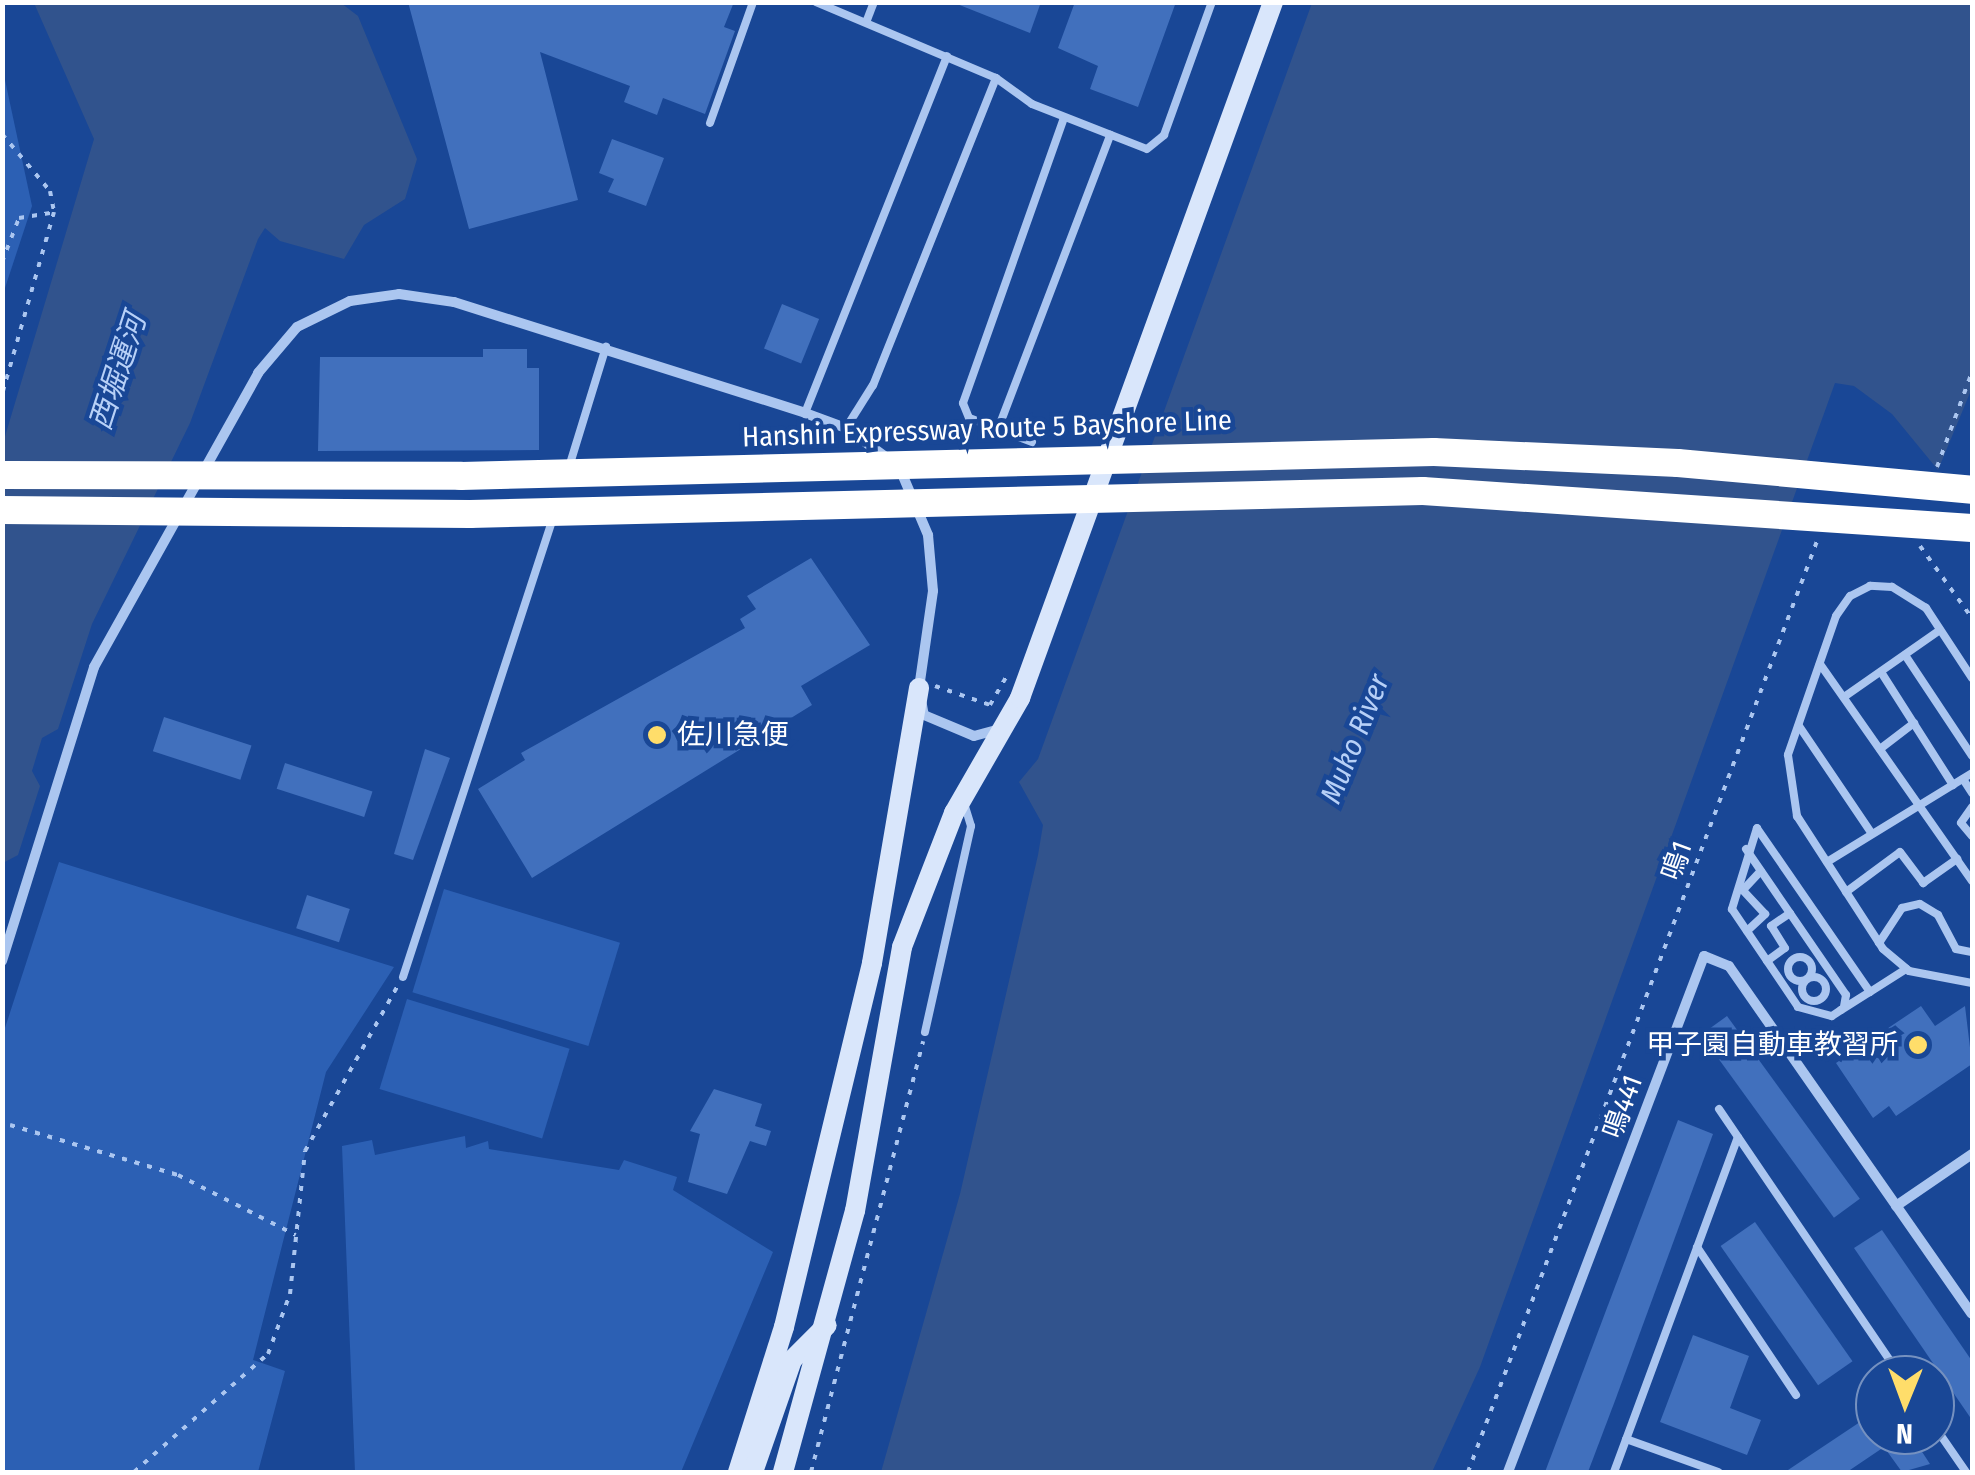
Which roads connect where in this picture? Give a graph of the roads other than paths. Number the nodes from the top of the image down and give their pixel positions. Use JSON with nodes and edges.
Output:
{"nodes":[{"id":1,"x":753,"y":2,"type":"edge"},
{"id":2,"x":816,"y":2,"type":"edge"},
{"id":3,"x":874,"y":2,"type":"edge"},
{"id":4,"x":1212,"y":2,"type":"edge"},
{"id":5,"x":1274,"y":2,"type":"edge"},
{"id":6,"x":867,"y":20,"type":"junction"},
{"id":7,"x":947,"y":56,"type":"junction"},
{"id":8,"x":996,"y":78,"type":"junction"},
{"id":9,"x":1064,"y":117,"type":"junction"},
{"id":10,"x":710,"y":123,"type":"dead end"},
{"id":11,"x":1110,"y":135,"type":"junction"},
{"id":12,"x":606,"y":347,"type":"junction"},
{"id":13,"x":805,"y":412,"type":"junction"},
{"id":14,"x":846,"y":428,"type":"junction"},
{"id":15,"x":998,"y":429,"type":"junction"},
{"id":16,"x":1032,"y":442,"type":"dead end"},
{"id":17,"x":2,"y":474,"type":"edge"},
{"id":18,"x":1972,"y":490,"type":"edge"},
{"id":19,"x":2,"y":510,"type":"edge"},
{"id":20,"x":1972,"y":528,"type":"edge"},
{"id":21,"x":1940,"y":630,"type":"junction"},
{"id":22,"x":1905,"y":656,"type":"junction"},
{"id":23,"x":1820,"y":663,"type":"junction"},
{"id":24,"x":1881,"y":672,"type":"junction"},
{"id":25,"x":1972,"y":678,"type":"edge"},
{"id":26,"x":919,"y":688,"type":"junction"},
{"id":27,"x":1897,"y":697,"type":"junction"},
{"id":28,"x":1844,"y":698,"type":"junction"},
{"id":29,"x":1886,"y":705,"type":"dead end"},
{"id":30,"x":1009,"y":719,"type":"junction"},
{"id":31,"x":1914,"y":723,"type":"junction"},
{"id":32,"x":1798,"y":726,"type":"junction"},
{"id":33,"x":1880,"y":748,"type":"junction"},
{"id":34,"x":1931,"y":750,"type":"junction"},
{"id":35,"x":1920,"y":756,"type":"dead end"},
{"id":36,"x":1972,"y":756,"type":"edge"},
{"id":37,"x":1972,"y":773,"type":"edge"},
{"id":38,"x":1963,"y":779,"type":"junction"},
{"id":39,"x":1954,"y":785,"type":"junction"},
{"id":40,"x":1972,"y":792,"type":"edge"},
{"id":41,"x":963,"y":798,"type":"junction"},
{"id":42,"x":1920,"y":805,"type":"junction"},
{"id":43,"x":1972,"y":807,"type":"edge"},
{"id":44,"x":1872,"y":834,"type":"junction"},
{"id":45,"x":1972,"y":836,"type":"edge"},
{"id":46,"x":1746,"y":848,"type":"junction"},
{"id":47,"x":1957,"y":859,"type":"junction"},
{"id":48,"x":1827,"y":862,"type":"junction"},
{"id":49,"x":1761,"y":871,"type":"junction"},
{"id":50,"x":1971,"y":876,"type":"edge"},
{"id":51,"x":1846,"y":892,"type":"junction"},
{"id":52,"x":1790,"y":913,"type":"junction"},
{"id":53,"x":1824,"y":925,"type":"junction"},
{"id":54,"x":1747,"y":931,"type":"junction"},
{"id":55,"x":1806,"y":937,"type":"junction"},
{"id":56,"x":1879,"y":943,"type":"junction"},
{"id":57,"x":1972,"y":952,"type":"edge"},
{"id":58,"x":2,"y":961,"type":"edge"},
{"id":59,"x":1767,"y":961,"type":"junction"},
{"id":60,"x":1906,"y":968,"type":"junction"},
{"id":61,"x":403,"y":976,"type":"road end"},
{"id":62,"x":1790,"y":976,"type":"junction"},
{"id":63,"x":1808,"y":979,"type":"junction"},
{"id":64,"x":1781,"y":981,"type":"junction"},
{"id":65,"x":1972,"y":983,"type":"edge"},
{"id":66,"x":1870,"y":992,"type":"junction"},
{"id":67,"x":1821,"y":999,"type":"junction"},
{"id":68,"x":1842,"y":1010,"type":"junction"},
{"id":69,"x":1832,"y":1016,"type":"junction"},
{"id":70,"x":925,"y":1032,"type":"road end"},
{"id":71,"x":1719,"y":1109,"type":"dead end"},
{"id":72,"x":1738,"y":1137,"type":"junction"},
{"id":73,"x":1972,"y":1154,"type":"edge"},
{"id":74,"x":1896,"y":1206,"type":"junction"},
{"id":75,"x":1697,"y":1246,"type":"junction"},
{"id":76,"x":1972,"y":1314,"type":"edge"},
{"id":77,"x":827,"y":1326,"type":"junction"},
{"id":78,"x":1886,"y":1355,"type":"edge"},
{"id":79,"x":1796,"y":1395,"type":"dead end"},
{"id":80,"x":1626,"y":1440,"type":"junction"},
{"id":81,"x":738,"y":1472,"type":"edge"},
{"id":82,"x":753,"y":1472,"type":"edge"},
{"id":83,"x":783,"y":1472,"type":"edge"},
{"id":84,"x":1508,"y":1472,"type":"edge"},
{"id":85,"x":1614,"y":1472,"type":"edge"},
{"id":86,"x":1718,"y":1472,"type":"edge"}],
"edges":[{"from":1,"to":10,"type":"lane"},
{"from":2,"to":6,"type":"lane"},
{"from":3,"to":6,"type":"lane"},
{"from":4,"to":11,"type":"lane"},
{"from":5,"to":30,"type":"street"},
{"from":6,"to":7,"type":"lane"},
{"from":7,"to":8,"type":"lane"},
{"from":7,"to":13,"type":"lane"},
{"from":8,"to":9,"type":"lane"},
{"from":8,"to":14,"type":"lane"},
{"from":9,"to":11,"type":"lane"},
{"from":9,"to":15,"type":"lane"},
{"from":11,"to":15,"type":"lane"},
{"from":12,"to":13,"type":"street"},
{"from":12,"to":58,"type":"street"},
{"from":12,"to":61,"type":"lane"},
{"from":13,"to":14,"type":"street"},
{"from":14,"to":26,"type":"street"},
{"from":15,"to":16,"type":"lane"},
{"from":17,"to":18,"type":"highway","name":"Hanshin Expressway Route 5 Bayshore Line","bridge":true},
{"from":19,"to":20,"type":"highway","bridge":true},
{"from":21,"to":22,"type":"lane"},
{"from":21,"to":23,"type":"lane"},
{"from":21,"to":25,"type":"lane"},
{"from":22,"to":24,"type":"lane"},
{"from":22,"to":36,"type":"lane"},
{"from":23,"to":28,"type":"lane"},
{"from":23,"to":32,"type":"lane"},
{"from":24,"to":27,"type":"lane"},
{"from":24,"to":28,"type":"lane"},
{"from":26,"to":30,"type":"street"},
{"from":26,"to":81,"type":"street"},
{"from":27,"to":29,"type":"lane"},
{"from":27,"to":31,"type":"lane"},
{"from":28,"to":33,"type":"lane"},
{"from":30,"to":41,"type":"street"},
{"from":31,"to":33,"type":"lane"},
{"from":31,"to":34,"type":"lane"},
{"from":32,"to":44,"type":"lane"},
{"from":32,"to":48,"type":"lane"},
{"from":33,"to":42,"type":"lane"},
{"from":34,"to":35,"type":"lane"},
{"from":34,"to":39,"type":"lane"},
{"from":37,"to":38,"type":"lane"},
{"from":38,"to":39,"type":"lane"},
{"from":38,"to":40,"type":"lane"},
{"from":39,"to":42,"type":"lane"},
{"from":41,"to":70,"type":"lane"},
{"from":41,"to":77,"type":"street"},
{"from":42,"to":44,"type":"lane"},
{"from":42,"to":47,"type":"lane"},
{"from":43,"to":45,"type":"lane"},
{"from":44,"to":48,"type":"lane"},
{"from":46,"to":49,"type":"lane"},
{"from":46,"to":53,"type":"lane"},
{"from":46,"to":54,"type":"lane"},
{"from":47,"to":50,"type":"lane"},
{"from":47,"to":51,"type":"lane"},
{"from":48,"to":51,"type":"lane"},
{"from":49,"to":52,"type":"lane"},
{"from":49,"to":54,"type":"lane"},
{"from":51,"to":56,"type":"lane"},
{"from":52,"to":55,"type":"lane"},
{"from":52,"to":59,"type":"lane"},
{"from":53,"to":55,"type":"lane"},
{"from":53,"to":66,"type":"lane"},
{"from":54,"to":59,"type":"lane"},
{"from":55,"to":68,"type":"lane"},
{"from":56,"to":57,"type":"lane"},
{"from":56,"to":60,"type":"lane"},
{"from":59,"to":64,"type":"lane"},
{"from":60,"to":65,"type":"lane"},
{"from":60,"to":66,"type":"lane"},
{"from":62,"to":63,"type":"lane"},
{"from":62,"to":63,"type":"lane"},
{"from":62,"to":64,"type":"lane"},
{"from":63,"to":67,"type":"lane"},
{"from":63,"to":67,"type":"lane"},
{"from":64,"to":69,"type":"lane"},
{"from":66,"to":68,"type":"lane"},
{"from":67,"to":69,"type":"lane"},
{"from":68,"to":69,"type":"lane"},
{"from":71,"to":72,"type":"lane"},
{"from":72,"to":75,"type":"lane"},
{"from":72,"to":78,"type":"lane"},
{"from":73,"to":74,"type":"street"},
{"from":74,"to":76,"type":"street","name":"鳴441"},
{"from":74,"to":84,"type":"street","name":"鳴441"},
{"from":75,"to":79,"type":"lane"},
{"from":75,"to":80,"type":"lane"},
{"from":77,"to":82,"type":"street"},
{"from":77,"to":83,"type":"street"},
{"from":80,"to":85,"type":"lane"},
{"from":80,"to":86,"type":"lane"}]}
